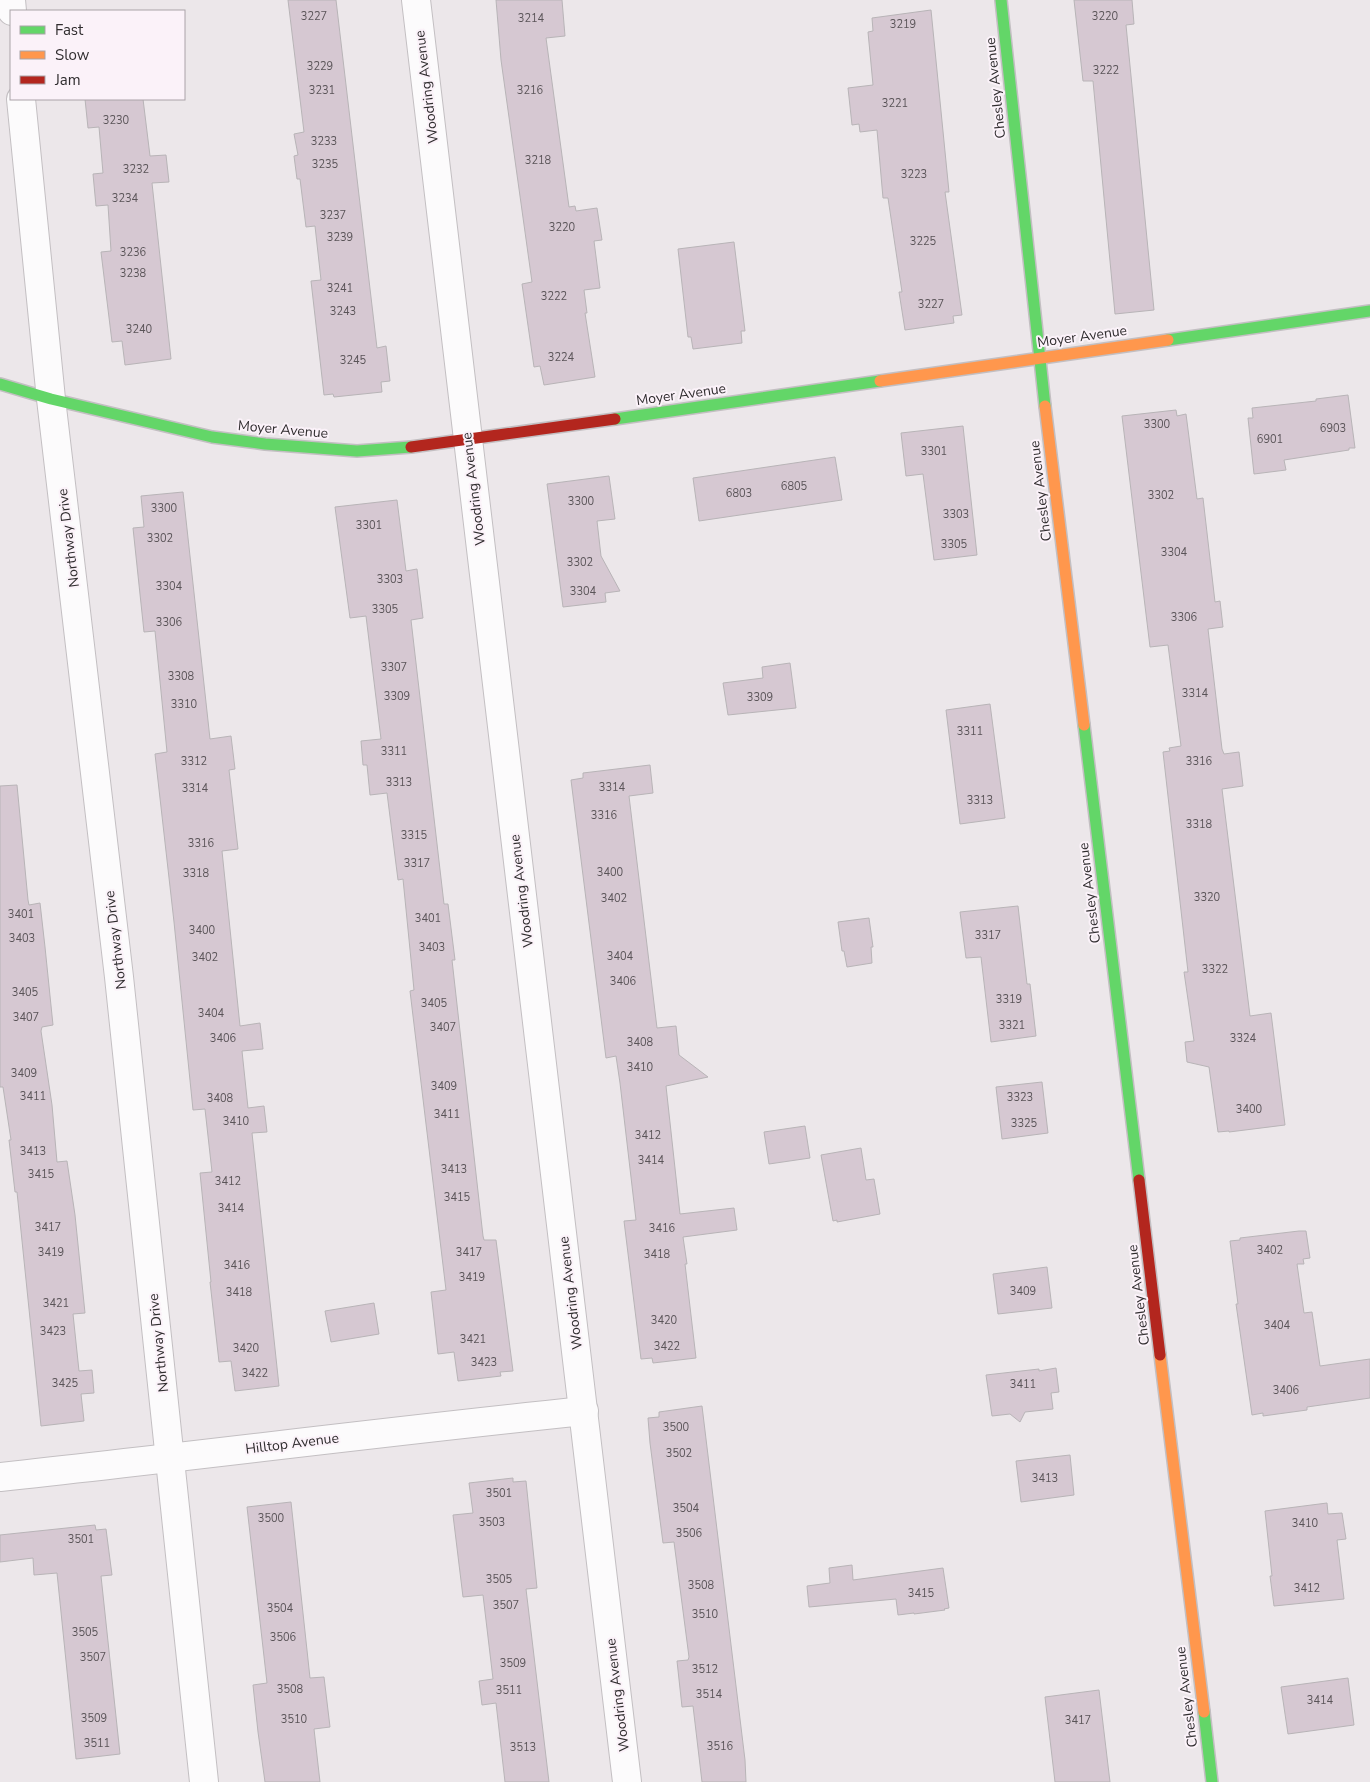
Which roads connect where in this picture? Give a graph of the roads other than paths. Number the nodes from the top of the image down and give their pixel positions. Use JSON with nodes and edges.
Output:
{"nodes":[{"id":1,"x":416,"y":0,"type":"edge"},
{"id":2,"x":1001,"y":0,"type":"edge"},
{"id":3,"x":21,"y":100,"type":"edge"},
{"id":4,"x":1370,"y":311,"type":"edge"},
{"id":5,"x":1039,"y":358,"type":"junction"},
{"id":6,"x":0,"y":384,"type":"edge"},
{"id":7,"x":52,"y":399,"type":"junction"},
{"id":8,"x":467,"y":440,"type":"junction"},
{"id":9,"x":584,"y":1411,"type":"junction"},
{"id":10,"x":170,"y":1458,"type":"junction"},
{"id":11,"x":0,"y":1477,"type":"edge"},
{"id":12,"x":204,"y":1782,"type":"edge"},
{"id":13,"x":627,"y":1782,"type":"edge"},
{"id":14,"x":1212,"y":1782,"type":"edge"}],
"edges":[{"from":1,"to":8,"type":"street","name":"Woodring Avenue"},
{"from":2,"to":5,"type":"street","name":"Chesley Avenue"},
{"from":3,"to":7,"type":"street","name":"Northway Drive"},
{"from":4,"to":5,"type":"street","name":"Moyer Avenue"},
{"from":5,"to":8,"type":"street","name":"Moyer Avenue"},
{"from":5,"to":14,"type":"street","name":"Chesley Avenue"},
{"from":6,"to":7,"type":"street","name":"Moyer Avenue"},
{"from":7,"to":8,"type":"street","name":"Moyer Avenue"},
{"from":7,"to":10,"type":"street","name":"Northway Drive"},
{"from":8,"to":9,"type":"street","name":"Woodring Avenue"},
{"from":9,"to":10,"type":"street","name":"Hilltop Avenue"},
{"from":9,"to":13,"type":"street","name":"Woodring Avenue"},
{"from":10,"to":11,"type":"street","name":"Hilltop Avenue"},
{"from":10,"to":12,"type":"street","name":"Northway Drive"}]}
